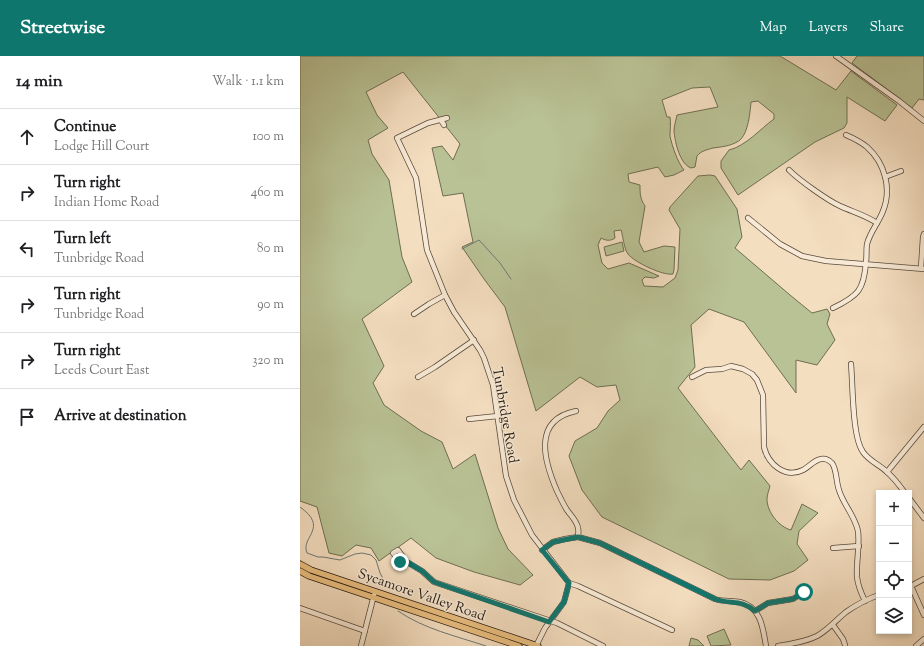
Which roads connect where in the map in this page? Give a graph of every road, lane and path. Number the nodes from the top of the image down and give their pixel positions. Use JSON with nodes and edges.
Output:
{"nodes":[{"id":1,"x":836,"y":56,"type":"edge"},
{"id":2,"x":447,"y":118,"type":"dead end"},
{"id":3,"x":441,"y":120,"type":"junction"},
{"id":4,"x":924,"y":121,"type":"edge"},
{"id":5,"x":444,"y":125,"type":"dead end"},
{"id":6,"x":846,"y":135,"type":"dead end"},
{"id":7,"x":789,"y":170,"type":"dead end"},
{"id":8,"x":901,"y":171,"type":"dead end"},
{"id":9,"x":885,"y":177,"type":"junction"},
{"id":10,"x":748,"y":218,"type":"dead end"},
{"id":11,"x":877,"y":223,"type":"junction"},
{"id":12,"x":924,"y":234,"type":"edge"},
{"id":13,"x":866,"y":264,"type":"junction"},
{"id":14,"x":922,"y":268,"type":"edge"},
{"id":15,"x":445,"y":295,"type":"junction"},
{"id":16,"x":833,"y":308,"type":"dead end"},
{"id":17,"x":414,"y":314,"type":"dead end"},
{"id":18,"x":474,"y":340,"type":"junction"},
{"id":19,"x":851,"y":364,"type":"dead end"},
{"id":20,"x":418,"y":377,"type":"dead end"},
{"id":21,"x":692,"y":377,"type":"dead end"},
{"id":22,"x":576,"y":411,"type":"dead end"},
{"id":23,"x":498,"y":416,"type":"junction"},
{"id":24,"x":469,"y":419,"type":"dead end"},
{"id":25,"x":924,"y":427,"type":"edge"},
{"id":26,"x":887,"y":472,"type":"junction"},
{"id":27,"x":902,"y":490,"type":"edge"},
{"id":28,"x":912,"y":502,"type":"edge"},
{"id":29,"x":924,"y":518,"type":"edge"},
{"id":30,"x":578,"y":537,"type":"junction"},
{"id":31,"x":858,"y":546,"type":"junction"},
{"id":32,"x":833,"y":548,"type":"dead end"},
{"id":33,"x":542,"y":550,"type":"junction"},
{"id":34,"x":407,"y":562,"type":"dead end"},
{"id":35,"x":300,"y":564,"type":"edge"},
{"id":36,"x":300,"y":571,"type":"edge"},
{"id":37,"x":924,"y":579,"type":"edge"},
{"id":38,"x":569,"y":583,"type":"junction"},
{"id":39,"x":912,"y":585,"type":"edge"},
{"id":40,"x":912,"y":590,"type":"edge"},
{"id":41,"x":804,"y":592,"type":"dead end"},
{"id":42,"x":375,"y":594,"type":"junction"},
{"id":43,"x":876,"y":596,"type":"edge"},
{"id":44,"x":865,"y":600,"type":"junction"},
{"id":45,"x":300,"y":608,"type":"edge"},
{"id":46,"x":755,"y":611,"type":"junction"},
{"id":47,"x":924,"y":615,"type":"edge"},
{"id":48,"x":549,"y":622,"type":"junction"},
{"id":49,"x":832,"y":625,"type":"junction"},
{"id":50,"x":672,"y":630,"type":"dead end"},
{"id":51,"x":365,"y":631,"type":"junction"},
{"id":52,"x":924,"y":639,"type":"edge"},
{"id":53,"x":795,"y":645,"type":"edge"},
{"id":54,"x":845,"y":645,"type":"dead end"},
{"id":55,"x":361,"y":646,"type":"edge"},
{"id":56,"x":519,"y":646,"type":"edge"},
{"id":57,"x":537,"y":646,"type":"edge"},
{"id":58,"x":603,"y":646,"type":"edge"},
{"id":59,"x":766,"y":646,"type":"edge"},
{"id":60,"x":778,"y":646,"type":"edge"},
{"id":61,"x":916,"y":646,"type":"edge"}],
"edges":[{"from":1,"to":4,"type":"street"},
{"from":2,"to":3,"type":"street","name":"Tunbridge Road"},
{"from":3,"to":5,"type":"street"},
{"from":3,"to":15,"type":"street","name":"Tunbridge Road"},
{"from":6,"to":9,"type":"street"},
{"from":7,"to":11,"type":"street"},
{"from":8,"to":9,"type":"street"},
{"from":9,"to":11,"type":"street"},
{"from":10,"to":13,"type":"street"},
{"from":11,"to":13,"type":"street"},
{"from":12,"to":14,"type":"street"},
{"from":13,"to":14,"type":"street"},
{"from":13,"to":16,"type":"street"},
{"from":15,"to":17,"type":"street"},
{"from":15,"to":18,"type":"street","name":"Tunbridge Road"},
{"from":18,"to":20,"type":"street"},
{"from":18,"to":23,"type":"street","name":"Tunbridge Road"},
{"from":19,"to":26,"type":"street"},
{"from":21,"to":31,"type":"street"},
{"from":22,"to":30,"type":"street"},
{"from":23,"to":24,"type":"street"},
{"from":23,"to":33,"type":"street","name":"Tunbridge Road"},
{"from":25,"to":26,"type":"street"},
{"from":26,"to":27,"type":"street"},
{"from":28,"to":29,"type":"street"},
{"from":30,"to":33,"type":"street"},
{"from":30,"to":46,"type":"street"},
{"from":31,"to":32,"type":"street"},
{"from":31,"to":44,"type":"street"},
{"from":33,"to":38,"type":"street","name":"Tunbridge Road"},
{"from":34,"to":48,"type":"street"},
{"from":35,"to":42,"type":"main road","name":"Sycamore Valley Road"},
{"from":36,"to":42,"type":"main road","name":"Sycamore Valley Road"},
{"from":37,"to":39,"type":"street"},
{"from":38,"to":48,"type":"street"},
{"from":38,"to":50,"type":"street"},
{"from":40,"to":47,"type":"street"},
{"from":41,"to":46,"type":"street"},
{"from":42,"to":51,"type":"street"},
{"from":42,"to":56,"type":"main road","name":"Sycamore Valley Road"},
{"from":42,"to":57,"type":"main road","name":"Sycamore Valley Road"},
{"from":43,"to":44,"type":"street"},
{"from":44,"to":49,"type":"street"},
{"from":45,"to":51,"type":"street"},
{"from":46,"to":59,"type":"street"},
{"from":48,"to":57,"type":"street"},
{"from":48,"to":58,"type":"street"},
{"from":49,"to":53,"type":"street"},
{"from":49,"to":54,"type":"street"},
{"from":51,"to":55,"type":"street"},
{"from":52,"to":61,"type":"street"},
{"from":53,"to":60,"type":"street"}]}
